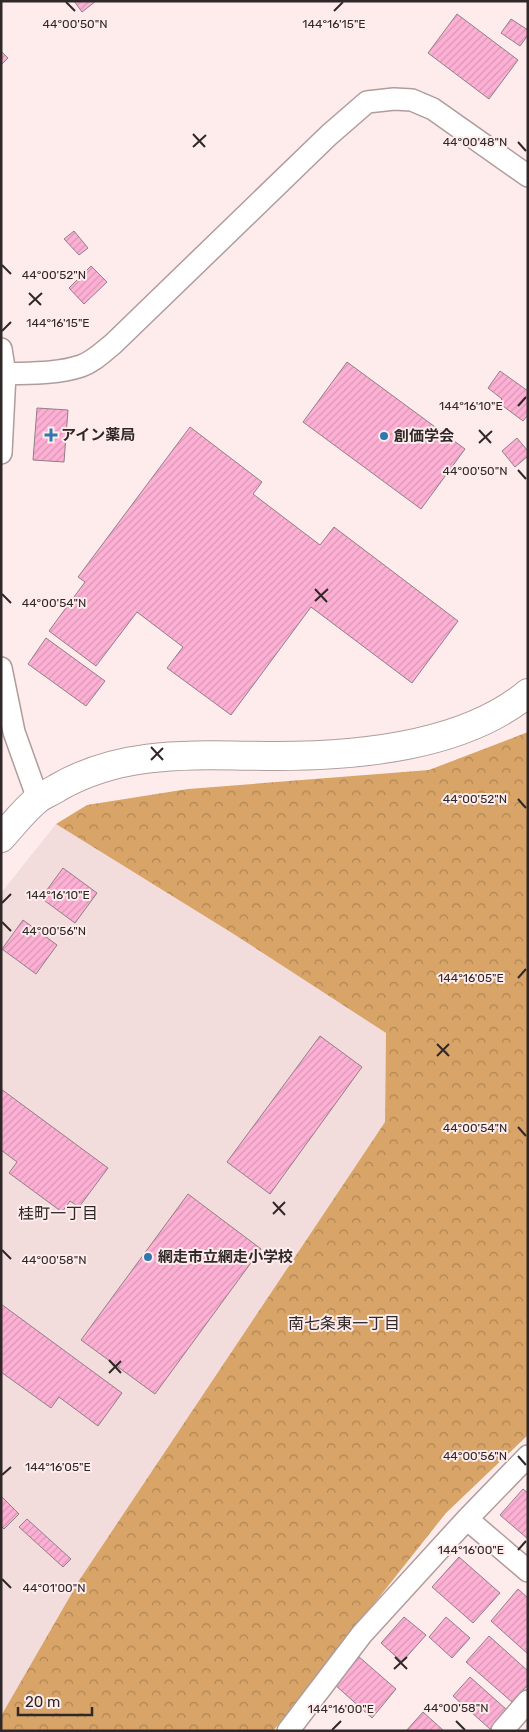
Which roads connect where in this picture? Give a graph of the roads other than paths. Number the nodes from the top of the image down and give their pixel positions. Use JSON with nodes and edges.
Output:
{"nodes":[{"id":1,"x":528,"y":176,"type":"edge"},
{"id":2,"x":1,"y":350,"type":"edge"},
{"id":3,"x":6,"y":374,"type":"junction"},
{"id":4,"x":1,"y":453,"type":"edge"},
{"id":5,"x":1,"y":668,"type":"edge"},
{"id":6,"x":528,"y":693,"type":"edge"},
{"id":7,"x":38,"y":799,"type":"junction"},
{"id":8,"x":1,"y":838,"type":"edge"},
{"id":9,"x":528,"y":1456,"type":"edge"},
{"id":10,"x":467,"y":1519,"type":"junction"},
{"id":11,"x":528,"y":1571,"type":"edge"},
{"id":12,"x":528,"y":1701,"type":"edge"},
{"id":13,"x":288,"y":1731,"type":"edge"},
{"id":14,"x":502,"y":1731,"type":"edge"}],
"edges":[{"from":1,"to":3,"type":"street"},
{"from":2,"to":3,"type":"street"},
{"from":3,"to":4,"type":"street"},
{"from":5,"to":7,"type":"street"},
{"from":6,"to":7,"type":"street"},
{"from":7,"to":8,"type":"street"},
{"from":9,"to":10,"type":"street"},
{"from":10,"to":11,"type":"street"},
{"from":10,"to":13,"type":"street"},
{"from":12,"to":14,"type":"street"}]}
